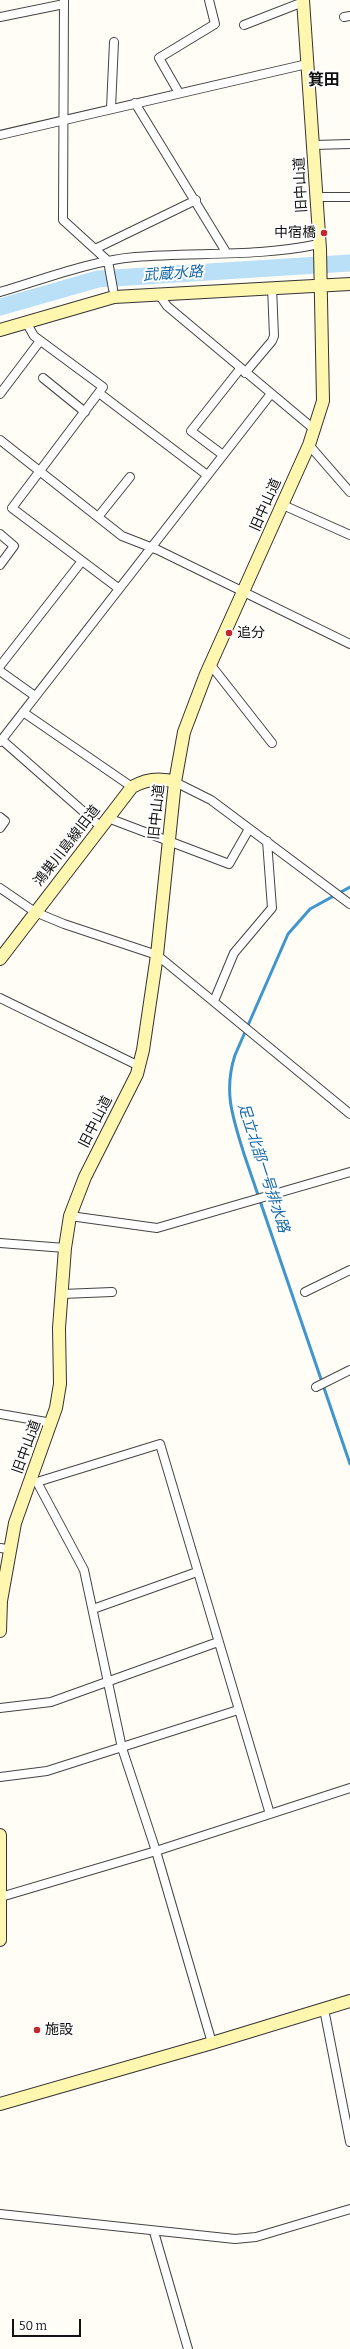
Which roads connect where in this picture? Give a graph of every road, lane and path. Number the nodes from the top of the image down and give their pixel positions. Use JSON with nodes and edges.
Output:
{"nodes":[{"id":1,"x":210,"y":0,"type":"edge"},
{"id":2,"x":303,"y":1,"type":"edge"},
{"id":3,"x":64,"y":2,"type":"edge"},
{"id":4,"x":0,"y":16,"type":"edge"},
{"id":5,"x":244,"y":25,"type":"dead end"},
{"id":6,"x":114,"y":42,"type":"dead end"},
{"id":7,"x":307,"y":64,"type":"junction"},
{"id":8,"x":180,"y":93,"type":"junction"},
{"id":9,"x":135,"y":103,"type":"junction"},
{"id":10,"x":111,"y":108,"type":"junction"},
{"id":11,"x":62,"y":119,"type":"junction"},
{"id":12,"x":0,"y":135,"type":"edge"},
{"id":13,"x":350,"y":144,"type":"edge"},
{"id":14,"x":314,"y":145,"type":"junction"},
{"id":15,"x":316,"y":197,"type":"junction"},
{"id":16,"x":350,"y":197,"type":"edge"},
{"id":17,"x":196,"y":200,"type":"junction"},
{"id":18,"x":319,"y":248,"type":"junction"},
{"id":19,"x":95,"y":249,"type":"junction"},
{"id":20,"x":226,"y":252,"type":"junction"},
{"id":21,"x":108,"y":265,"type":"junction"},
{"id":22,"x":321,"y":283,"type":"junction"},
{"id":23,"x":350,"y":284,"type":"edge"},
{"id":24,"x":272,"y":287,"type":"junction"},
{"id":25,"x":0,"y":292,"type":"edge"},
{"id":26,"x":113,"y":293,"type":"junction"},
{"id":27,"x":158,"y":293,"type":"junction"},
{"id":28,"x":26,"y":322,"type":"junction"},
{"id":29,"x":0,"y":330,"type":"edge"},
{"id":30,"x":40,"y":341,"type":"junction"},
{"id":31,"x":242,"y":371,"type":"junction"},
{"id":32,"x":43,"y":378,"type":"dead end"},
{"id":33,"x":99,"y":393,"type":"junction"},
{"id":34,"x":0,"y":394,"type":"edge"},
{"id":35,"x":270,"y":395,"type":"junction"},
{"id":36,"x":85,"y":412,"type":"junction"},
{"id":37,"x":315,"y":430,"type":"junction"},
{"id":38,"x":0,"y":440,"type":"edge"},
{"id":39,"x":309,"y":445,"type":"junction"},
{"id":40,"x":223,"y":455,"type":"junction"},
{"id":41,"x":40,"y":472,"type":"junction"},
{"id":42,"x":207,"y":475,"type":"junction"},
{"id":43,"x":130,"y":477,"type":"dead end"},
{"id":44,"x":350,"y":492,"type":"edge"},
{"id":45,"x":283,"y":505,"type":"junction"},
{"id":46,"x":98,"y":517,"type":"junction"},
{"id":47,"x":0,"y":534,"type":"edge"},
{"id":48,"x":350,"y":535,"type":"edge"},
{"id":49,"x":150,"y":548,"type":"junction"},
{"id":50,"x":82,"y":561,"type":"junction"},
{"id":51,"x":0,"y":565,"type":"edge"},
{"id":52,"x":118,"y":588,"type":"junction"},
{"id":53,"x":243,"y":592,"type":"junction"},
{"id":54,"x":350,"y":644,"type":"edge"},
{"id":55,"x":210,"y":664,"type":"junction"},
{"id":56,"x":0,"y":666,"type":"edge"},
{"id":57,"x":0,"y":671,"type":"edge"},
{"id":58,"x":35,"y":696,"type":"junction"},
{"id":59,"x":23,"y":712,"type":"junction"},
{"id":60,"x":1,"y":741,"type":"edge"},
{"id":61,"x":272,"y":743,"type":"dead end"},
{"id":62,"x":175,"y":782,"type":"junction"},
{"id":63,"x":132,"y":787,"type":"junction"},
{"id":64,"x":0,"y":817,"type":"edge"},
{"id":65,"x":105,"y":823,"type":"junction"},
{"id":66,"x":0,"y":828,"type":"edge"},
{"id":67,"x":249,"y":829,"type":"junction"},
{"id":68,"x":267,"y":841,"type":"junction"},
{"id":69,"x":169,"y":843,"type":"junction"},
{"id":70,"x":0,"y":888,"type":"edge"},
{"id":71,"x":347,"y":902,"type":"edge"},
{"id":72,"x":35,"y":912,"type":"junction"},
{"id":73,"x":157,"y":955,"type":"junction"},
{"id":74,"x":0,"y":959,"type":"edge"},
{"id":75,"x":0,"y":998,"type":"edge"},
{"id":76,"x":214,"y":1001,"type":"junction"},
{"id":77,"x":139,"y":1066,"type":"junction"},
{"id":78,"x":350,"y":1114,"type":"edge"},
{"id":79,"x":350,"y":1172,"type":"edge"},
{"id":80,"x":70,"y":1216,"type":"junction"},
{"id":81,"x":0,"y":1244,"type":"edge"},
{"id":82,"x":65,"y":1248,"type":"junction"},
{"id":83,"x":350,"y":1270,"type":"edge"},
{"id":84,"x":112,"y":1292,"type":"dead end"},
{"id":85,"x":305,"y":1292,"type":"dead end"},
{"id":86,"x":62,"y":1294,"type":"junction"},
{"id":87,"x":350,"y":1370,"type":"edge"},
{"id":88,"x":316,"y":1387,"type":"dead end"},
{"id":89,"x":0,"y":1414,"type":"edge"},
{"id":90,"x":52,"y":1423,"type":"junction"},
{"id":91,"x":34,"y":1481,"type":"junction"},
{"id":92,"x":4,"y":1549,"type":"edge"},
{"id":93,"x":197,"y":1572,"type":"junction"},
{"id":94,"x":92,"y":1609,"type":"junction"},
{"id":95,"x":0,"y":1631,"type":"edge"},
{"id":96,"x":218,"y":1642,"type":"junction"},
{"id":97,"x":108,"y":1682,"type":"junction"},
{"id":98,"x":0,"y":1708,"type":"edge"},
{"id":99,"x":238,"y":1710,"type":"junction"},
{"id":100,"x":122,"y":1748,"type":"junction"},
{"id":101,"x":0,"y":1777,"type":"edge"},
{"id":102,"x":350,"y":1788,"type":"edge"},
{"id":103,"x":270,"y":1814,"type":"junction"},
{"id":104,"x":0,"y":1835,"type":"edge"},
{"id":105,"x":156,"y":1851,"type":"junction"},
{"id":106,"x":1,"y":1897,"type":"junction"},
{"id":107,"x":0,"y":1940,"type":"edge"},
{"id":108,"x":350,"y":2001,"type":"edge"},
{"id":109,"x":324,"y":2008,"type":"junction"},
{"id":110,"x":212,"y":2044,"type":"junction"},
{"id":111,"x":0,"y":2104,"type":"edge"},
{"id":112,"x":350,"y":2142,"type":"edge"},
{"id":113,"x":350,"y":2209,"type":"edge"},
{"id":114,"x":0,"y":2214,"type":"edge"},
{"id":115,"x":154,"y":2232,"type":"junction"},
{"id":116,"x":188,"y":2349,"type":"edge"}],
"edges":[{"from":1,"to":8,"type":"street"},
{"from":2,"to":5,"type":"street"},
{"from":2,"to":7,"type":"main road","name":"旧中山道"},
{"from":3,"to":4,"type":"street"},
{"from":3,"to":11,"type":"street"},
{"from":6,"to":10,"type":"street"},
{"from":7,"to":8,"type":"street"},
{"from":7,"to":14,"type":"main road","name":"旧中山道"},
{"from":8,"to":9,"type":"street"},
{"from":9,"to":10,"type":"street"},
{"from":9,"to":17,"type":"street"},
{"from":10,"to":11,"type":"street"},
{"from":11,"to":12,"type":"street"},
{"from":11,"to":19,"type":"street"},
{"from":13,"to":14,"type":"street"},
{"from":14,"to":15,"type":"main road","name":"旧中山道"},
{"from":15,"to":16,"type":"street"},
{"from":15,"to":18,"type":"main road","name":"旧中山道"},
{"from":17,"to":19,"type":"street"},
{"from":17,"to":20,"type":"street"},
{"from":18,"to":20,"type":"street"},
{"from":18,"to":22,"type":"main road","name":"旧中山道"},
{"from":19,"to":21,"type":"street"},
{"from":20,"to":21,"type":"street"},
{"from":21,"to":25,"type":"street"},
{"from":21,"to":26,"type":"street"},
{"from":22,"to":23,"type":"main road"},
{"from":22,"to":24,"type":"main road"},
{"from":22,"to":37,"type":"main road","name":"旧中山道"},
{"from":24,"to":27,"type":"main road"},
{"from":24,"to":31,"type":"street"},
{"from":26,"to":27,"type":"main road"},
{"from":26,"to":28,"type":"main road"},
{"from":27,"to":31,"type":"street"},
{"from":28,"to":29,"type":"main road"},
{"from":28,"to":30,"type":"street"},
{"from":30,"to":33,"type":"street"},
{"from":30,"to":34,"type":"street"},
{"from":31,"to":35,"type":"street"},
{"from":31,"to":40,"type":"street"},
{"from":32,"to":36,"type":"street"},
{"from":33,"to":36,"type":"street"},
{"from":33,"to":42,"type":"street"},
{"from":35,"to":37,"type":"street"},
{"from":35,"to":40,"type":"street"},
{"from":36,"to":41,"type":"street"},
{"from":37,"to":39,"type":"main road","name":"旧中山道"},
{"from":38,"to":41,"type":"street"},
{"from":39,"to":44,"type":"street"},
{"from":39,"to":45,"type":"main road","name":"旧中山道"},
{"from":40,"to":42,"type":"street"},
{"from":41,"to":46,"type":"street"},
{"from":41,"to":50,"type":"street"},
{"from":42,"to":49,"type":"street"},
{"from":43,"to":46,"type":"street"},
{"from":45,"to":48,"type":"street"},
{"from":45,"to":53,"type":"main road","name":"旧中山道"},
{"from":46,"to":49,"type":"street"},
{"from":47,"to":51,"type":"street"},
{"from":49,"to":52,"type":"street"},
{"from":49,"to":53,"type":"street"},
{"from":50,"to":52,"type":"street"},
{"from":50,"to":56,"type":"street"},
{"from":52,"to":58,"type":"street"},
{"from":53,"to":54,"type":"street"},
{"from":53,"to":55,"type":"main road","name":"旧中山道"},
{"from":55,"to":61,"type":"street"},
{"from":55,"to":62,"type":"main road","name":"旧中山道"},
{"from":57,"to":58,"type":"street"},
{"from":58,"to":59,"type":"street"},
{"from":59,"to":60,"type":"street"},
{"from":59,"to":63,"type":"street"},
{"from":60,"to":65,"type":"street"},
{"from":62,"to":63,"type":"main road"},
{"from":62,"to":67,"type":"street"},
{"from":62,"to":69,"type":"main road","name":"旧中山道"},
{"from":63,"to":65,"type":"main road","name":"鴻巣川島線旧道"},
{"from":64,"to":66,"type":"street"},
{"from":65,"to":69,"type":"street"},
{"from":65,"to":72,"type":"main road","name":"鴻巣川島線旧道"},
{"from":67,"to":68,"type":"street"},
{"from":67,"to":69,"type":"street"},
{"from":68,"to":71,"type":"street"},
{"from":68,"to":76,"type":"street"},
{"from":69,"to":73,"type":"main road","name":"旧中山道"},
{"from":70,"to":72,"type":"street"},
{"from":72,"to":73,"type":"street"},
{"from":72,"to":74,"type":"main road","name":"鴻巣川島線旧道"},
{"from":73,"to":76,"type":"street"},
{"from":73,"to":77,"type":"main road","name":"旧中山道"},
{"from":75,"to":77,"type":"street"},
{"from":76,"to":78,"type":"street"},
{"from":77,"to":80,"type":"main road","name":"旧中山道"},
{"from":79,"to":80,"type":"street"},
{"from":80,"to":82,"type":"main road","name":"旧中山道"},
{"from":81,"to":82,"type":"street"},
{"from":82,"to":86,"type":"main road","name":"旧中山道"},
{"from":83,"to":85,"type":"street"},
{"from":84,"to":86,"type":"street"},
{"from":86,"to":90,"type":"main road","name":"旧中山道"},
{"from":87,"to":88,"type":"street"},
{"from":89,"to":90,"type":"street"},
{"from":90,"to":91,"type":"main road","name":"旧中山道"},
{"from":91,"to":92,"type":"main road","name":"旧中山道"},
{"from":91,"to":93,"type":"street"},
{"from":91,"to":94,"type":"street"},
{"from":92,"to":95,"type":"main road","name":"旧中山道"},
{"from":93,"to":94,"type":"street"},
{"from":93,"to":96,"type":"street"},
{"from":94,"to":97,"type":"street"},
{"from":96,"to":97,"type":"street"},
{"from":96,"to":99,"type":"street"},
{"from":97,"to":98,"type":"street"},
{"from":97,"to":100,"type":"street"},
{"from":99,"to":100,"type":"street"},
{"from":99,"to":103,"type":"street"},
{"from":100,"to":101,"type":"street"},
{"from":100,"to":105,"type":"street"},
{"from":102,"to":103,"type":"street"},
{"from":103,"to":105,"type":"street"},
{"from":104,"to":106,"type":"main road"},
{"from":105,"to":106,"type":"street"},
{"from":105,"to":110,"type":"street"},
{"from":106,"to":107,"type":"main road"},
{"from":108,"to":109,"type":"main road"},
{"from":109,"to":110,"type":"main road"},
{"from":109,"to":112,"type":"street"},
{"from":110,"to":111,"type":"main road"},
{"from":113,"to":115,"type":"street"},
{"from":114,"to":115,"type":"street"},
{"from":115,"to":116,"type":"street"}]}
